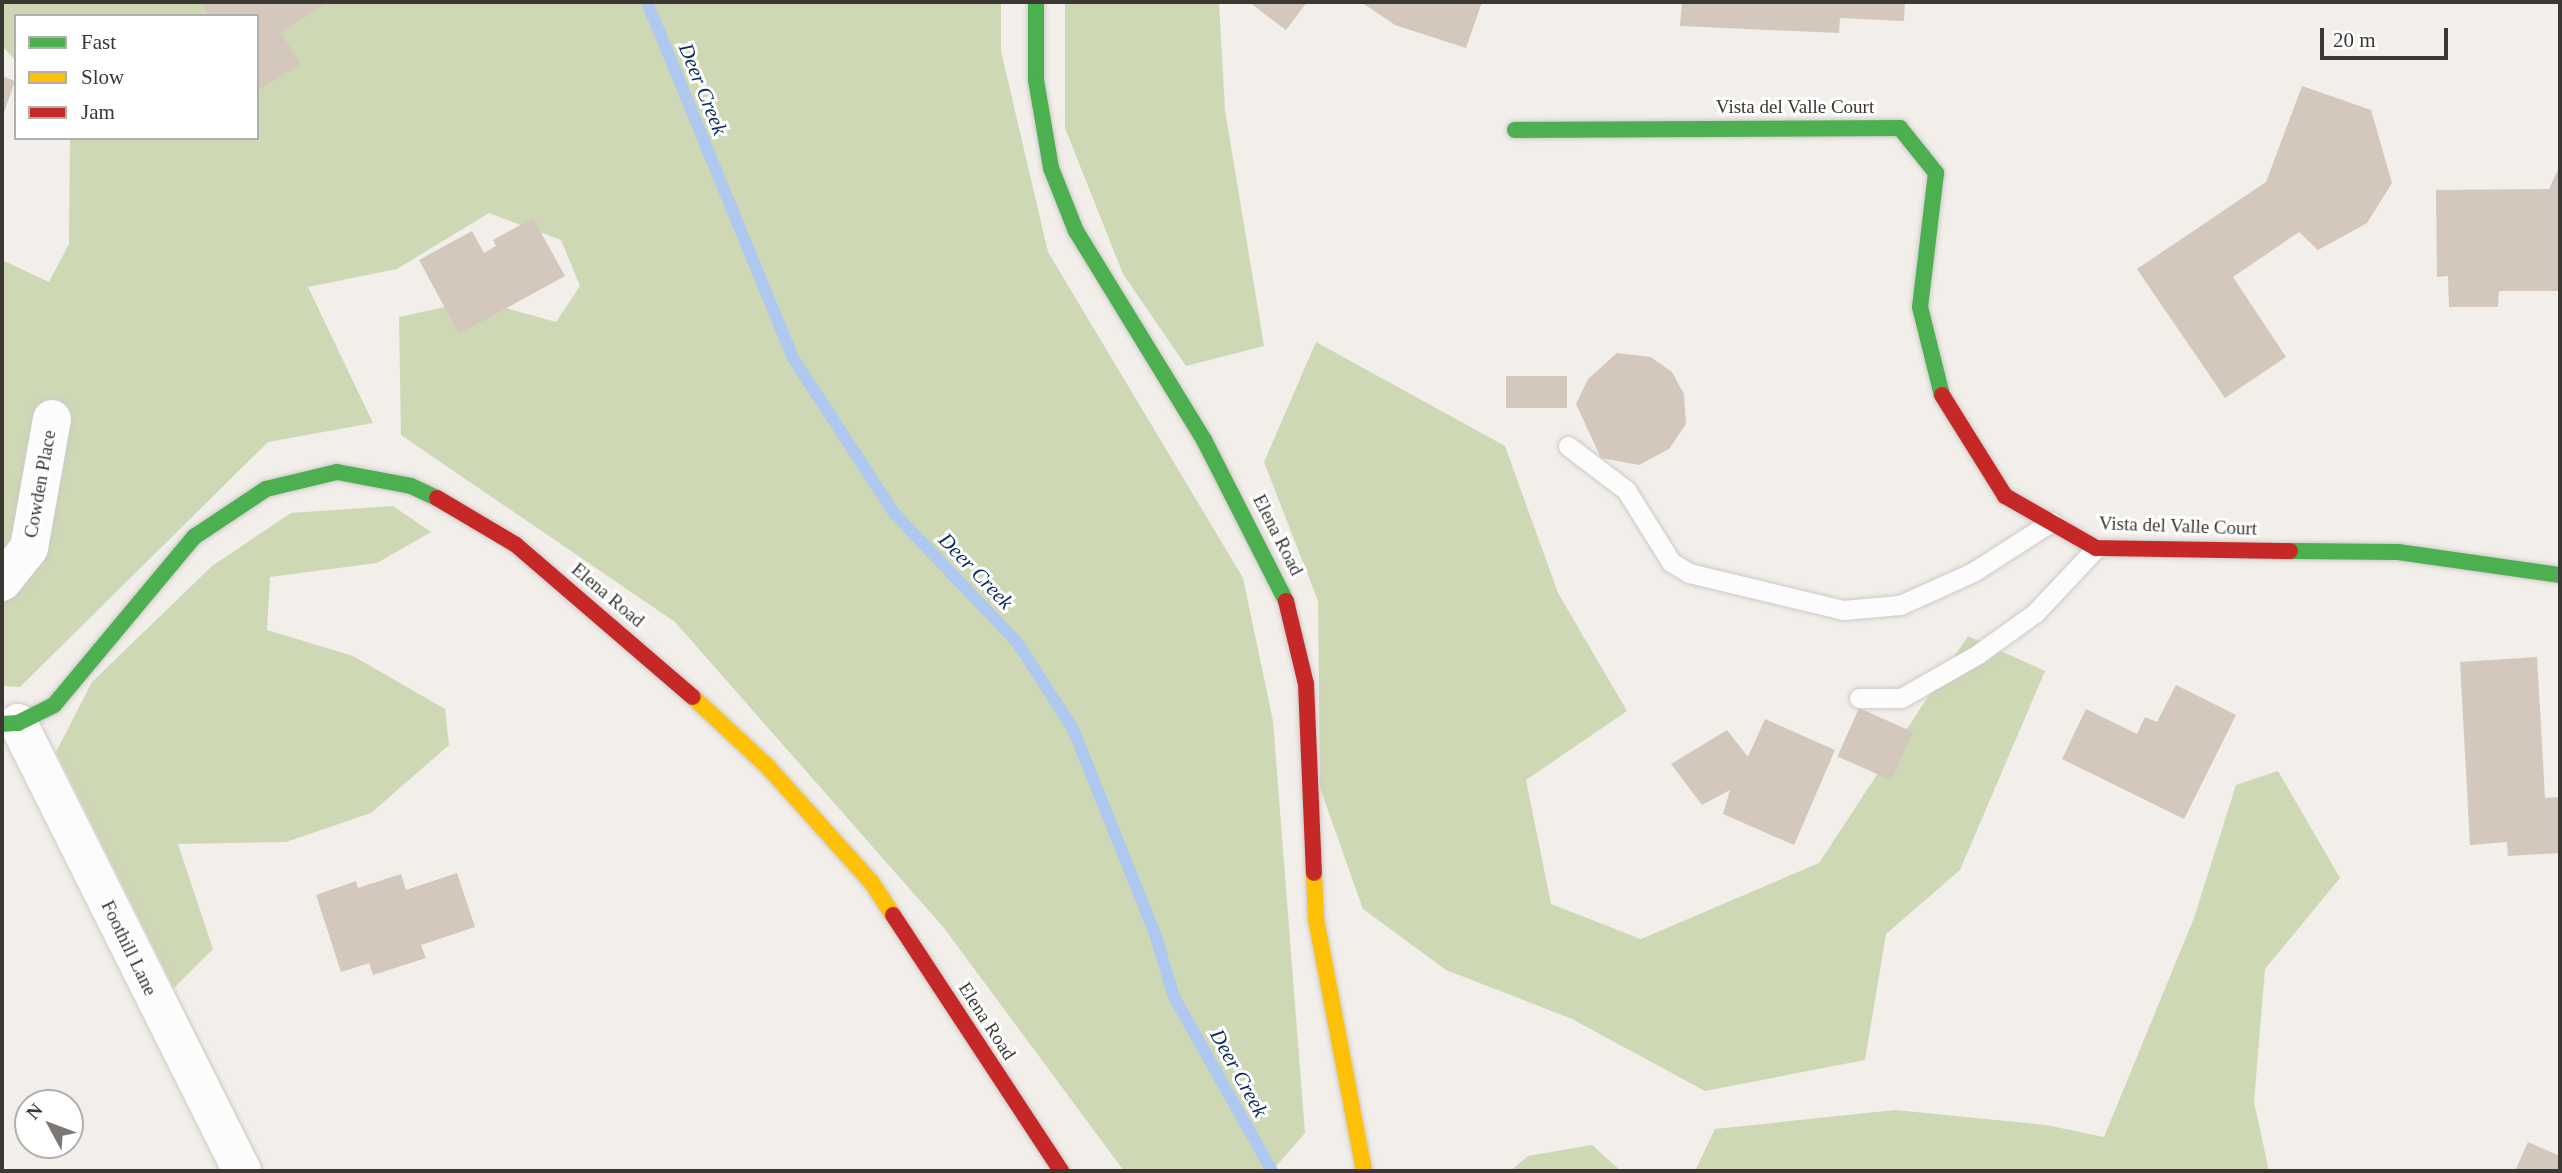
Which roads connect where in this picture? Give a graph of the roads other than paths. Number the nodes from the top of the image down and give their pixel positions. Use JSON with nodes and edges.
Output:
{"nodes":[{"id":1,"x":1036,"y":2,"type":"edge"},
{"id":2,"x":1515,"y":130,"type":"dead end"},
{"id":3,"x":52,"y":419,"type":"dead end"},
{"id":4,"x":1568,"y":446,"type":"dead end"},
{"id":5,"x":2051,"y":522,"type":"junction"},
{"id":6,"x":2095,"y":548,"type":"junction"},
{"id":7,"x":2560,"y":575,"type":"edge"},
{"id":8,"x":2,"y":582,"type":"edge"},
{"id":9,"x":1859,"y":698,"type":"dead end"},
{"id":10,"x":10,"y":724,"type":"edge"},
{"id":11,"x":242,"y":1171,"type":"edge"},
{"id":12,"x":1061,"y":1171,"type":"edge"},
{"id":13,"x":1364,"y":1171,"type":"edge"}],
"edges":[{"from":1,"to":13,"type":"street","name":"Elena Road"},
{"from":2,"to":5,"type":"street","name":"Vista del Valle Court"},
{"from":3,"to":8,"type":"street","name":"Cowden Place"},
{"from":4,"to":5,"type":"lane"},
{"from":5,"to":6,"type":"street","name":"Vista del Valle Court"},
{"from":6,"to":7,"type":"street","name":"Vista del Valle Court"},
{"from":6,"to":9,"type":"lane"},
{"from":10,"to":11,"type":"street","name":"Foothill Lane"},
{"from":10,"to":12,"type":"street","name":"Elena Road"}]}
